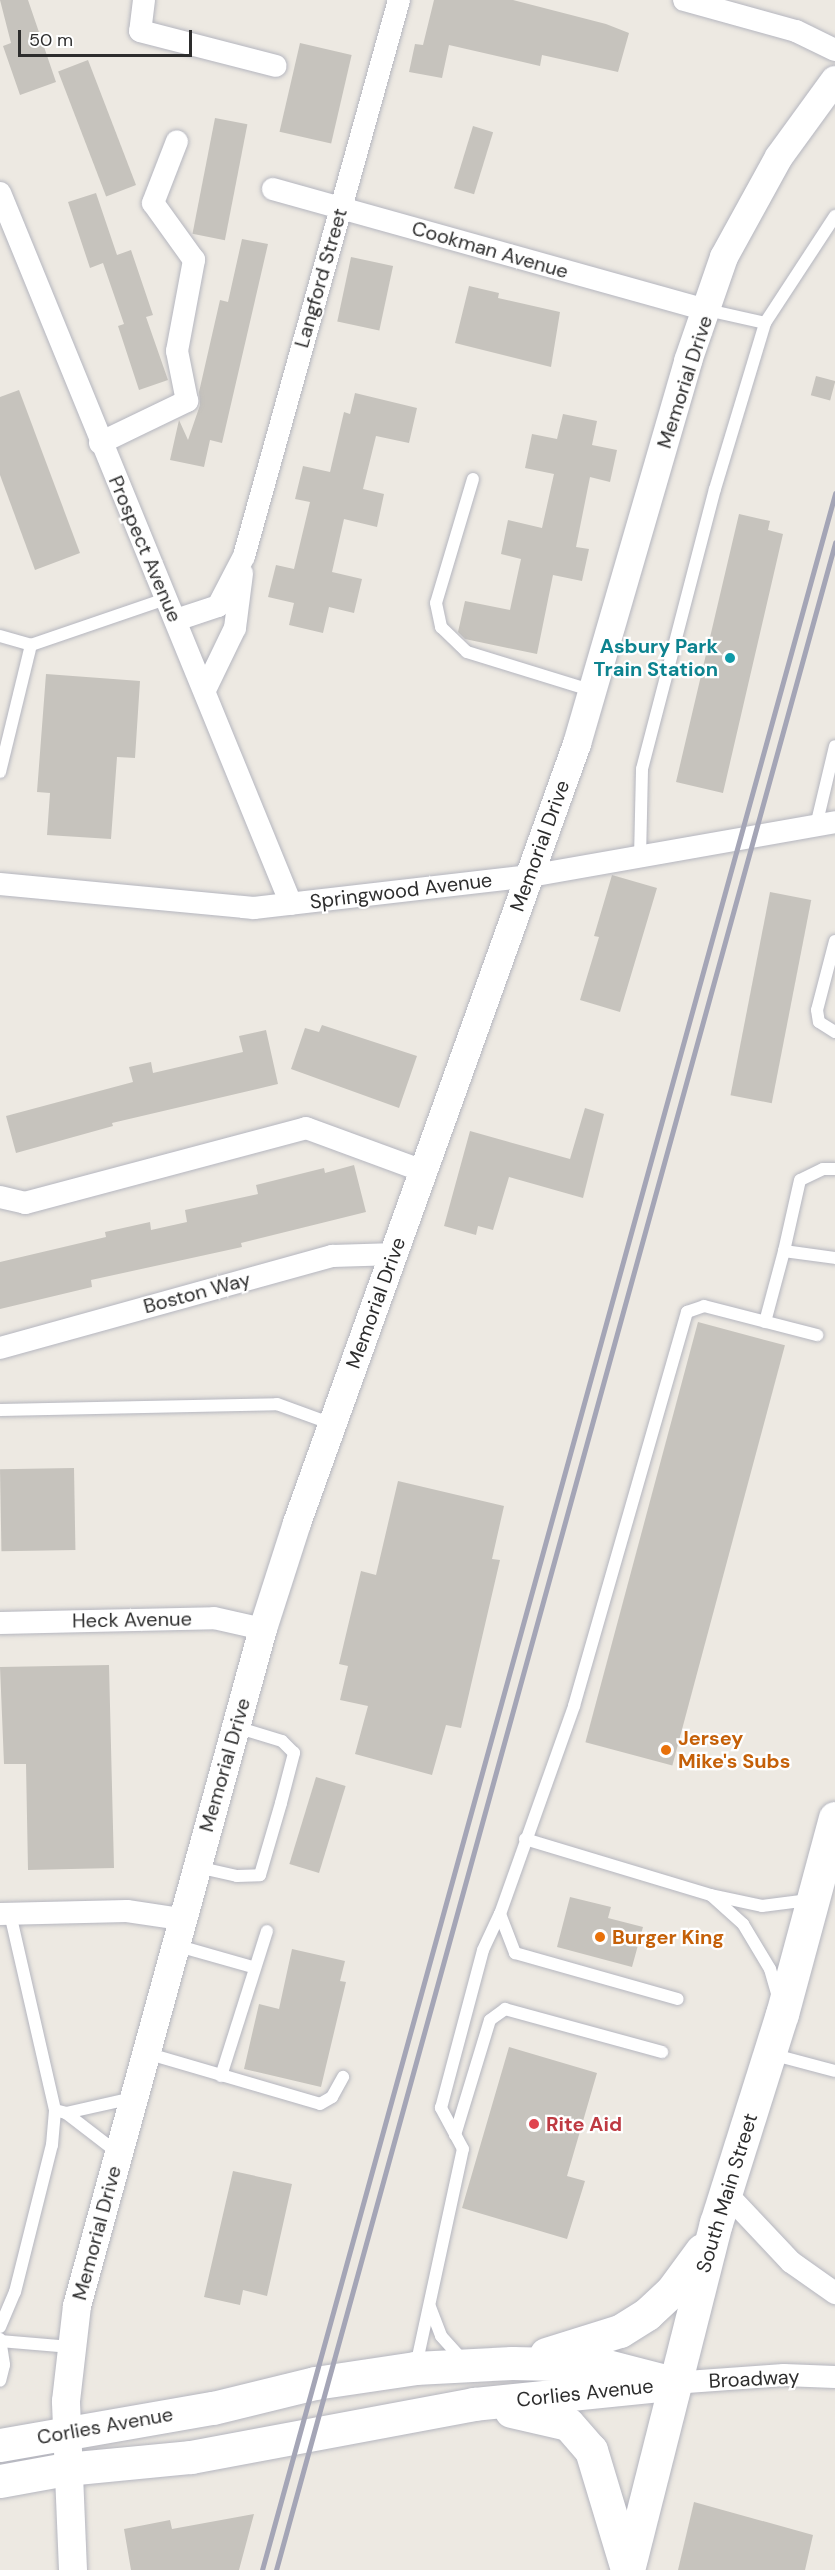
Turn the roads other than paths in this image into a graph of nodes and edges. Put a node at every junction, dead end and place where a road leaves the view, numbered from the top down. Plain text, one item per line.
1 (144, 0) edge
2 (399, 0) edge
3 (684, 0) edge
4 (835, 50) edge
5 (276, 66) dead end
6 (835, 80) edge
7 (177, 141) dead end
8 (273, 189) dead end
9 (0, 193) edge
10 (341, 208) junction
11 (835, 216) edge
12 (708, 310) junction
13 (765, 323) junction
14 (100, 443) junction
15 (473, 479) dead end
16 (244, 556) junction
17 (165, 599) junction
18 (176, 620) junction
19 (0, 636) edge
20 (31, 645) junction
21 (205, 690) junction
22 (594, 692) junction
23 (835, 747) edge
24 (0, 772) edge
25 (825, 824) edge
26 (640, 858) junction
27 (530, 876) junction
28 (0, 884) edge
29 (291, 904) junction
30 (835, 941) edge
31 (835, 1032) edge
32 (835, 1169) edge
33 (423, 1171) junction
34 (0, 1197) edge
35 (25, 1203) junction
36 (0, 1210) edge
37 (784, 1251) junction
38 (396, 1254) junction
39 (835, 1258) edge
40 (765, 1322) junction
41 (817, 1335) dead end
42 (0, 1348) edge
43 (0, 1410) edge
44 (332, 1424) junction
45 (0, 1623) edge
46 (263, 1629) junction
47 (235, 1727) junction
48 (835, 1818) edge
49 (525, 1839) junction
50 (196, 1866) junction
51 (711, 1896) junction
52 (813, 1899) junction
53 (5, 1914) edge
54 (500, 1914) junction
55 (267, 1931) dead end
56 (178, 1932) junction
57 (253, 1967) junction
58 (678, 1999) dead end
59 (782, 2014) junction
60 (662, 2052) dead end
61 (145, 2053) junction
62 (769, 2054) junction
63 (835, 2071) edge
64 (221, 2076) junction
65 (343, 2077) dead end
66 (133, 2098) junction
67 (61, 2112) junction
68 (455, 2135) junction
69 (118, 2153) junction
70 (721, 2208) junction
71 (835, 2292) edge
72 (430, 2307) junction
73 (0, 2327) edge
74 (0, 2340) edge
75 (71, 2347) junction
76 (512, 2363) junction
77 (470, 2367) junction
78 (415, 2368) junction
79 (835, 2377) edge
80 (0, 2381) edge
81 (674, 2383) junction
82 (474, 2404) junction
83 (68, 2433) junction
84 (0, 2445) edge
85 (66, 2469) junction
86 (0, 2481) edge
87 (73, 2570) edge
88 (628, 2570) edge

1 - 5 street
2 - 10 street, Langford Street
3 - 4 street
6 - 12 street, Memorial Drive
7 - 14 street
8 - 10 street, Cookman Avenue
9 - 14 street, Prospect Avenue
10 - 12 street, Cookman Avenue
10 - 16 street, Langford Street
11 - 13 lane
12 - 13 lane
12 - 22 street, Memorial Drive
13 - 26 lane
14 - 17 street, Prospect Avenue
15 - 22 lane
16 - 18 street, Langford Street
16 - 21 street, Langford Street
17 - 18 street, Prospect Avenue
17 - 20 lane
18 - 21 street, Prospect Avenue
19 - 20 lane
20 - 24 lane
21 - 29 street, Prospect Avenue
22 - 27 street, Memorial Drive
23 - 25 lane
25 - 26 street, Springwood Avenue
26 - 27 street, Springwood Avenue
27 - 29 street, Springwood Avenue
27 - 33 street, Memorial Drive
28 - 29 street, Springwood Avenue
30 - 31 lane
32 - 37 lane
33 - 35 street
33 - 38 street, Memorial Drive
34 - 35 street
35 - 36 street
37 - 39 lane
37 - 40 lane
38 - 42 street, Boston Way
38 - 44 street, Memorial Drive
40 - 41 lane
40 - 49 lane
43 - 44 lane
44 - 46 street, Memorial Drive
45 - 46 street, Heck Avenue
46 - 47 street, Memorial Drive
47 - 50 street, Memorial Drive
47 - 50 lane
48 - 52 main road, South Main Street
49 - 51 lane
49 - 54 lane
50 - 56 street, Memorial Drive
51 - 52 lane
51 - 59 lane
52 - 59 main road, South Main Street
53 - 56 street
53 - 67 lane
54 - 58 lane
54 - 68 lane
55 - 57 lane
56 - 57 lane
56 - 61 street, Memorial Drive
57 - 64 lane
59 - 62 main road, South Main Street
60 - 68 lane
61 - 64 lane
61 - 66 street, Memorial Drive
62 - 63 lane
62 - 70 main road, South Main Street
64 - 65 lane
66 - 67 lane
66 - 69 street, Memorial Drive
67 - 69 lane
67 - 73 lane
68 - 72 lane
69 - 75 street, Memorial Drive
70 - 71 street
70 - 76 main road
70 - 81 main road, South Main Street
72 - 77 lane
72 - 78 lane
74 - 75 lane
74 - 80 lane
75 - 83 street, Memorial Drive
76 - 77 main road, Corlies Avenue
76 - 81 main road, Corlies Avenue
77 - 78 main road, Corlies Avenue
78 - 83 main road, Corlies Avenue
79 - 81 street, Broadway
81 - 82 main road, Corlies Avenue
81 - 88 main road, South Main Street
82 - 85 main road, Corlies Avenue
82 - 88 main road
83 - 84 main road, Corlies Avenue
83 - 85 street, Memorial Drive
85 - 86 main road, Corlies Avenue
85 - 87 street, Memorial Drive

